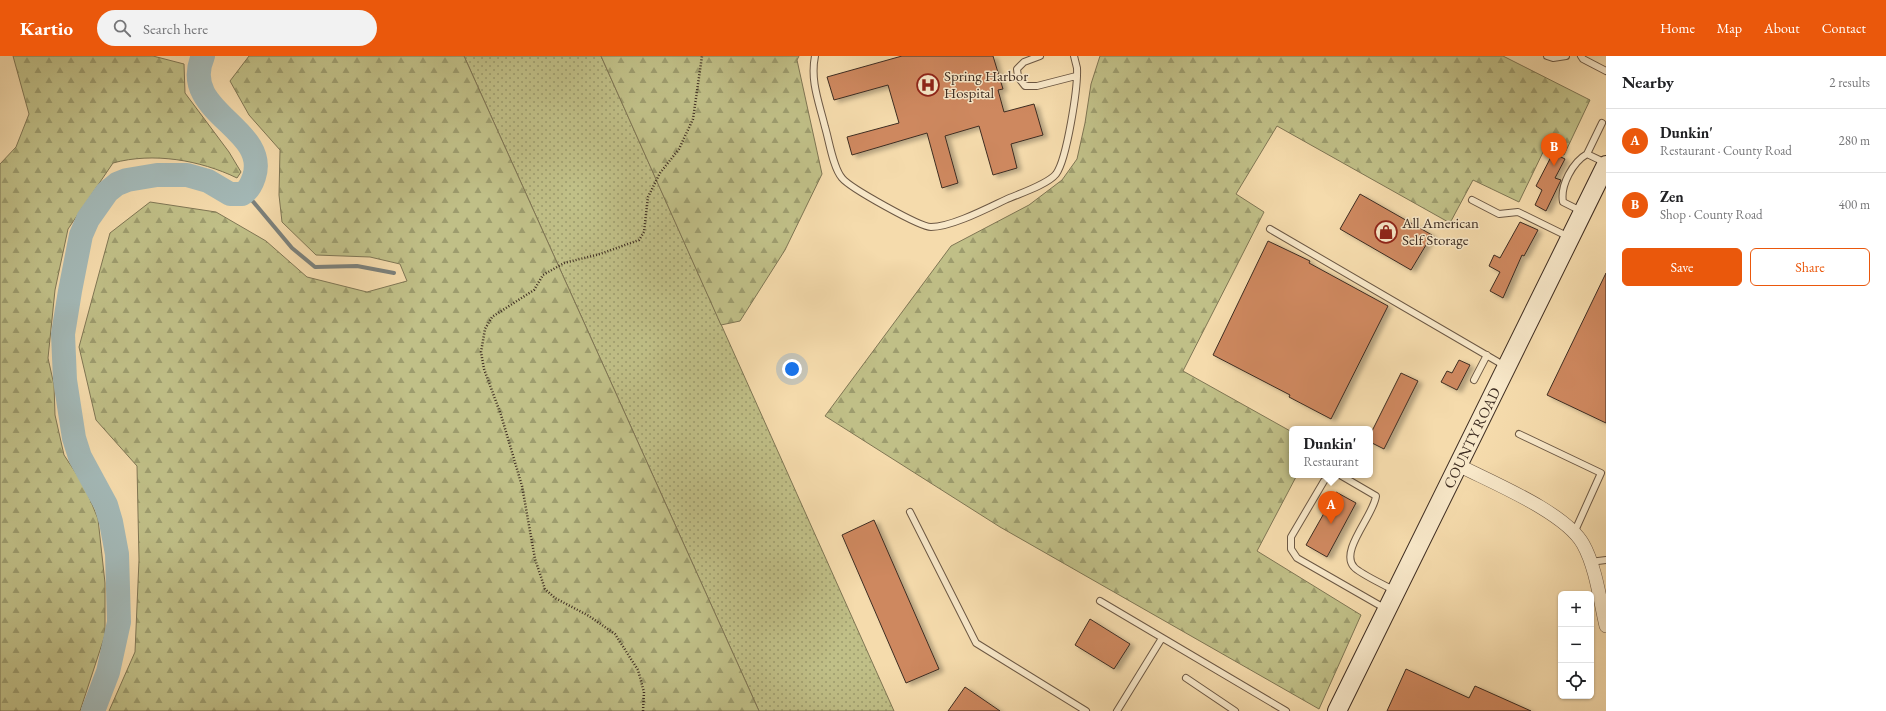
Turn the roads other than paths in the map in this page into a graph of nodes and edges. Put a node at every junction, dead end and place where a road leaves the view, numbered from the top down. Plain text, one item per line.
1 (815, 56) edge
2 (1040, 56) edge
3 (1074, 56) edge
4 (1547, 56) edge
5 (1566, 56) edge
6 (1581, 56) edge
7 (1606, 71) edge
8 (1076, 76) junction
9 (1602, 123) dead end
10 (1587, 154) junction
11 (1606, 164) edge
12 (1472, 200) dead end
13 (1583, 212) junction
14 (1270, 229) dead end
15 (1570, 238) junction
16 (1487, 355) junction
17 (1507, 366) junction
18 (1474, 380) dead end
19 (1519, 434) dead end
20 (1458, 465) junction
21 (1327, 478) edge
22 (1345, 478) edge
23 (910, 512) dead end
24 (1574, 533) junction
25 (1606, 560) edge
26 (1590, 562) junction
27 (1396, 592) junction
28 (1100, 602) dead end
29 (1387, 610) junction
30 (1606, 626) edge
31 (1162, 638) junction
32 (1186, 678) dead end
33 (1086, 711) edge
34 (1117, 711) edge
35 (1235, 711) edge
36 (1286, 711) edge
37 (1337, 711) edge

1 - 8 lane
2 - 8 lane
3 - 8 lane
4 - 5 lane
6 - 7 lane
9 - 10 lane
10 - 11 lane
10 - 13 lane
11 - 13 main road, COUNTY ROAD
12 - 15 lane
13 - 15 main road, COUNTY ROAD
14 - 16 lane
15 - 17 main road, COUNTY ROAD
16 - 17 lane
16 - 18 lane
17 - 20 main road, COUNTY ROAD
19 - 24 lane
20 - 24 street
20 - 27 main road, COUNTY ROAD
21 - 29 lane
22 - 27 lane
23 - 33 lane
24 - 26 street
25 - 26 lane
26 - 30 street
27 - 29 main road, COUNTY ROAD
28 - 31 lane
29 - 37 main road, COUNTY ROAD
31 - 34 lane
31 - 36 lane
32 - 35 lane

